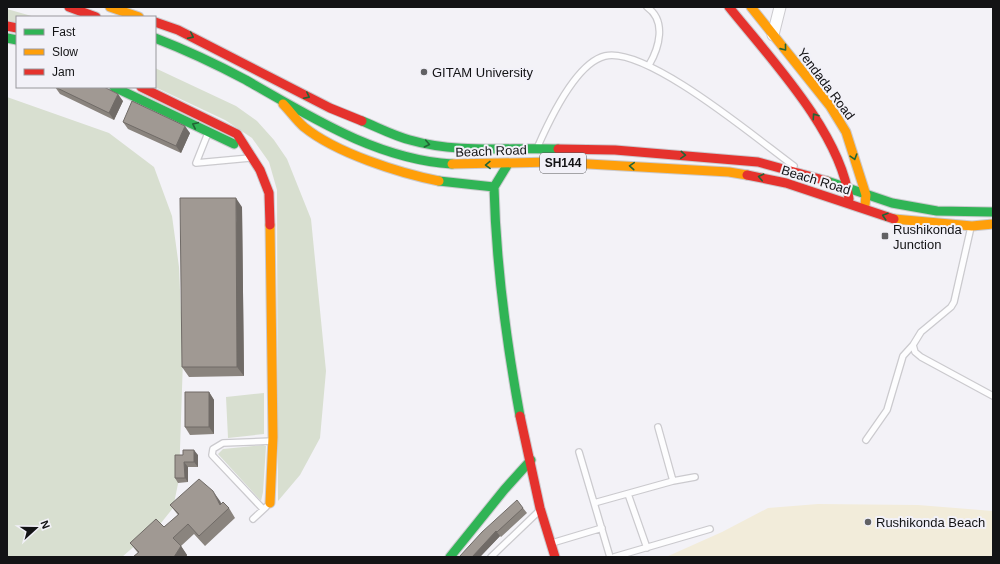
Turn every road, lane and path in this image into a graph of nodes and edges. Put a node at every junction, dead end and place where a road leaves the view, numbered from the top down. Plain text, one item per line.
1 (69, 7) edge
2 (110, 7) edge
3 (648, 7) edge
4 (729, 7) edge
5 (751, 7) edge
6 (780, 7) edge
7 (124, 9) edge
8 (139, 15) edge
9 (93, 16) edge
10 (156, 22) edge
11 (773, 35) junction
12 (156, 38) edge
13 (649, 66) junction
14 (116, 88) edge
15 (143, 88) edge
16 (281, 102) junction
17 (208, 132) junction
18 (537, 148) junction
19 (252, 158) junction
20 (536, 162) junction
21 (508, 164) junction
22 (807, 175) junction
23 (494, 187) junction
24 (849, 189) junction
25 (866, 195) junction
26 (849, 204) junction
27 (865, 209) junction
28 (993, 212) edge
29 (993, 224) edge
30 (972, 226) junction
31 (913, 345) junction
32 (993, 396) edge
33 (658, 427) dead end
34 (273, 440) junction
35 (866, 440) dead end
36 (579, 452) dead end
37 (531, 460) junction
38 (695, 477) dead end
39 (673, 481) junction
40 (628, 494) junction
41 (270, 503) joint
42 (594, 503) junction
43 (541, 509) junction
44 (263, 510) junction
45 (253, 519) dead end
46 (602, 528) junction
47 (710, 529) dead end
48 (552, 543) junction
49 (647, 548) junction
50 (450, 557) edge
51 (491, 557) edge
52 (555, 557) edge
53 (610, 557) edge
54 (614, 557) edge

1 - 9 main road
2 - 7 main road
3 - 13 lane
24 -> 4 main road
5 - 11 main road, Yendada Road
6 - 11 street
7 - 8 main road
10 -> 18 main road, SH144
11 -> 25 main road, Yendada Road
12 - 16 main road, Beach Road / SH144
13 - 18 lane
13 - 22 lane
17 -> 14 main road
15 - 19 main road
21 -> 16 main road, Beach Road / SH144
16 - 23 main road
17 - 19 main road
17 - 19 lane
18 - 20 lane
18 -> 22 main road, SH144
19 - 34 main road
20 - 21 main road, Beach Road / SH144
26 -> 20 main road, Beach Road / SH144
21 - 23 main road
22 - 24 main road, SH144
23 - 37 main road
24 - 25 main road, SH144
24 - 26 main road
25 - 27 main road, Yendada Road
25 - 28 main road, SH144
26 - 27 main road, Beach Road / SH144
30 -> 27 main road, Beach Road / SH144
29 - 30 main road, Beach Road / SH144
30 - 31 lane
31 - 32 lane
31 - 35 lane
33 - 39 lane
34 - 41 main road
34 - 44 lane
36 - 42 lane
37 - 43 main road
37 - 50 main road
38 - 39 lane
39 - 40 lane
40 - 42 lane
40 - 49 lane
41 - 44 lane
42 - 46 lane
43 - 48 main road
43 - 51 lane
44 - 45 lane
46 - 48 lane
46 - 53 lane
47 - 49 lane
48 - 52 main road
49 - 54 lane

